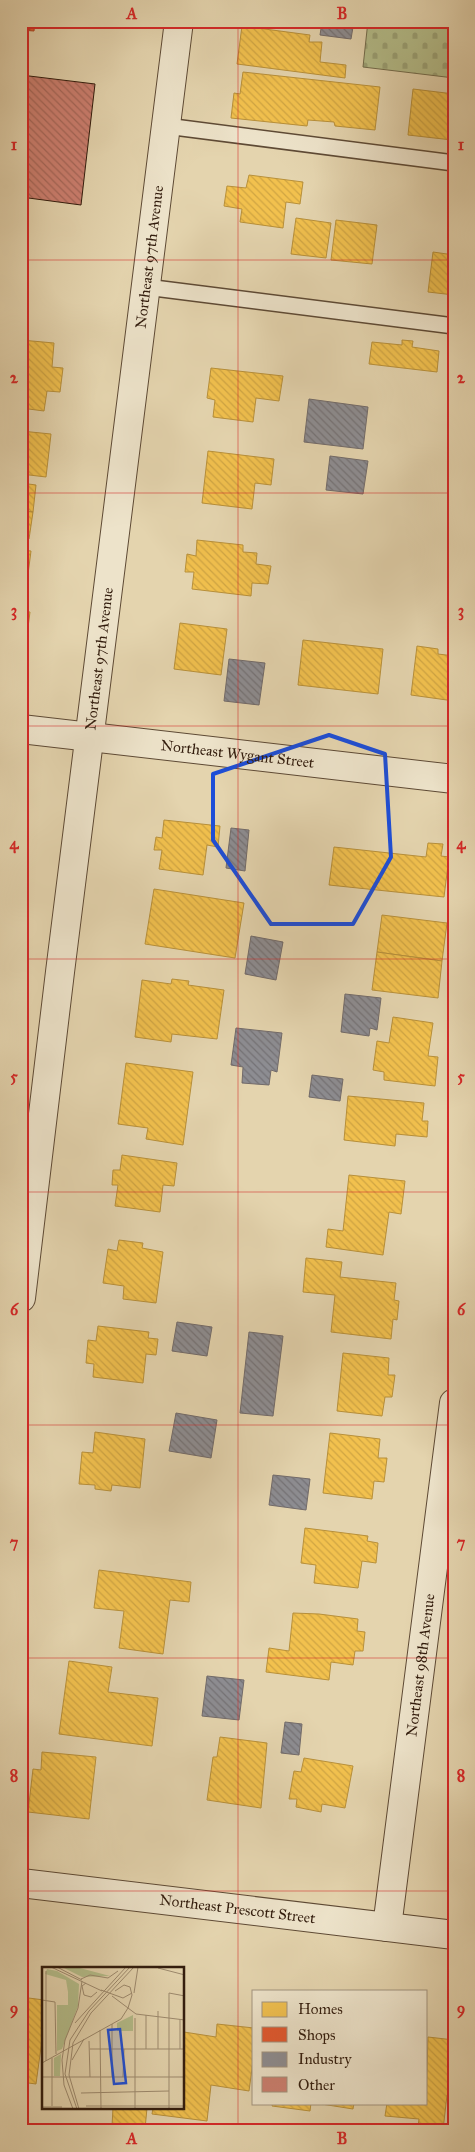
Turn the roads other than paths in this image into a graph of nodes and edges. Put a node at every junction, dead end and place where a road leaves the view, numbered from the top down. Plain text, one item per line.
1 (179, 21) edge
2 (166, 126) junction
3 (454, 163) edge
4 (146, 287) junction
5 (454, 326) edge
6 (21, 729) edge
7 (89, 737) junction
8 (454, 778) edge
9 (21, 1298) edge
10 (454, 1403) edge
11 (21, 1883) edge
12 (387, 1927) junction
13 (454, 1935) edge

1 - 2 street, Northeast 97th Avenue
2 - 3 lane
2 - 4 street, Northeast 97th Avenue
4 - 5 lane
4 - 7 street, Northeast 97th Avenue
6 - 7 street, Northeast Wygant Street
7 - 8 street, Northeast Wygant Street
7 - 9 street, Northeast 97th Avenue
10 - 12 street, Northeast 98th Avenue
11 - 12 street, Northeast Prescott Street
12 - 13 street, Northeast Prescott Street

